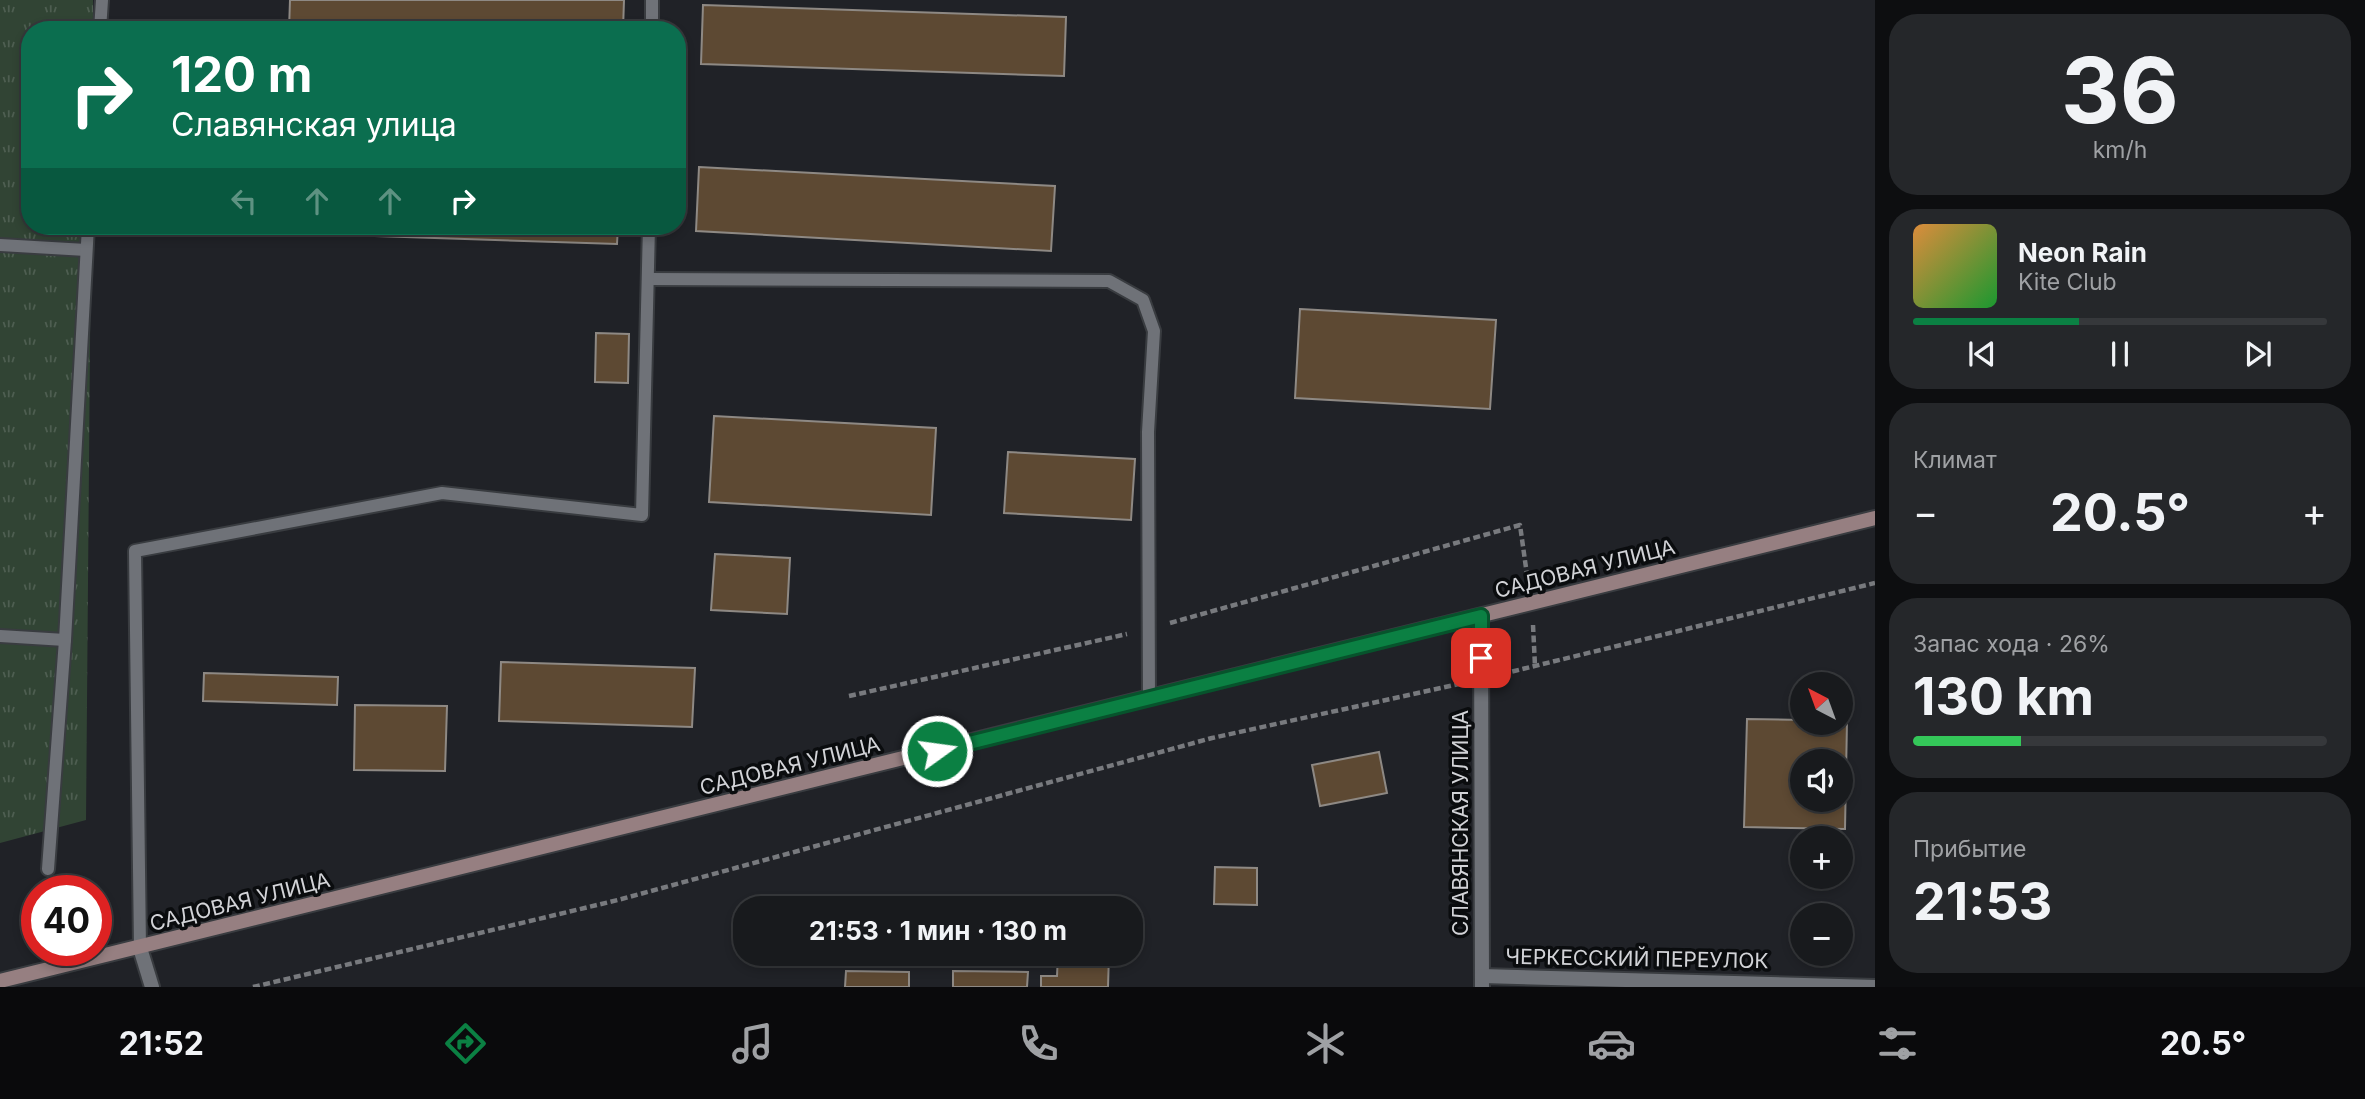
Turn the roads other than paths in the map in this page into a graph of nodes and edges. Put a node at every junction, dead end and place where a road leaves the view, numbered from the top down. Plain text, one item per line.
1 (102, 0) edge
2 (652, 0) edge
3 (101, 21) edge
4 (652, 21) edge
5 (87, 235) edge
6 (649, 235) edge
7 (0, 245) edge
8 (86, 250) junction
9 (648, 279) junction
10 (1875, 518) edge
11 (1481, 616) junction
12 (0, 636) edge
13 (65, 640) junction
14 (1149, 698) junction
15 (48, 869) dead end
16 (140, 948) junction
17 (0, 981) edge
18 (1482, 982) edge
19 (152, 987) edge
20 (1875, 987) edge

1 - 3 lane
2 - 4 lane
5 - 8 lane
6 - 9 lane
7 - 8 lane
8 - 13 lane
9 - 14 lane
9 - 16 lane
10 - 11 street, САДОВАЯ УЛИЦА
11 - 14 street, САДОВАЯ УЛИЦА
11 - 18 street, СЛАВЯНСКАЯ УЛИЦА
12 - 13 lane
13 - 15 lane
14 - 16 street, САДОВАЯ УЛИЦА
16 - 17 street, САДОВАЯ УЛИЦА
16 - 19 street
18 - 20 street, ЧЕРКЕССКИЙ ПЕРЕУЛОК

